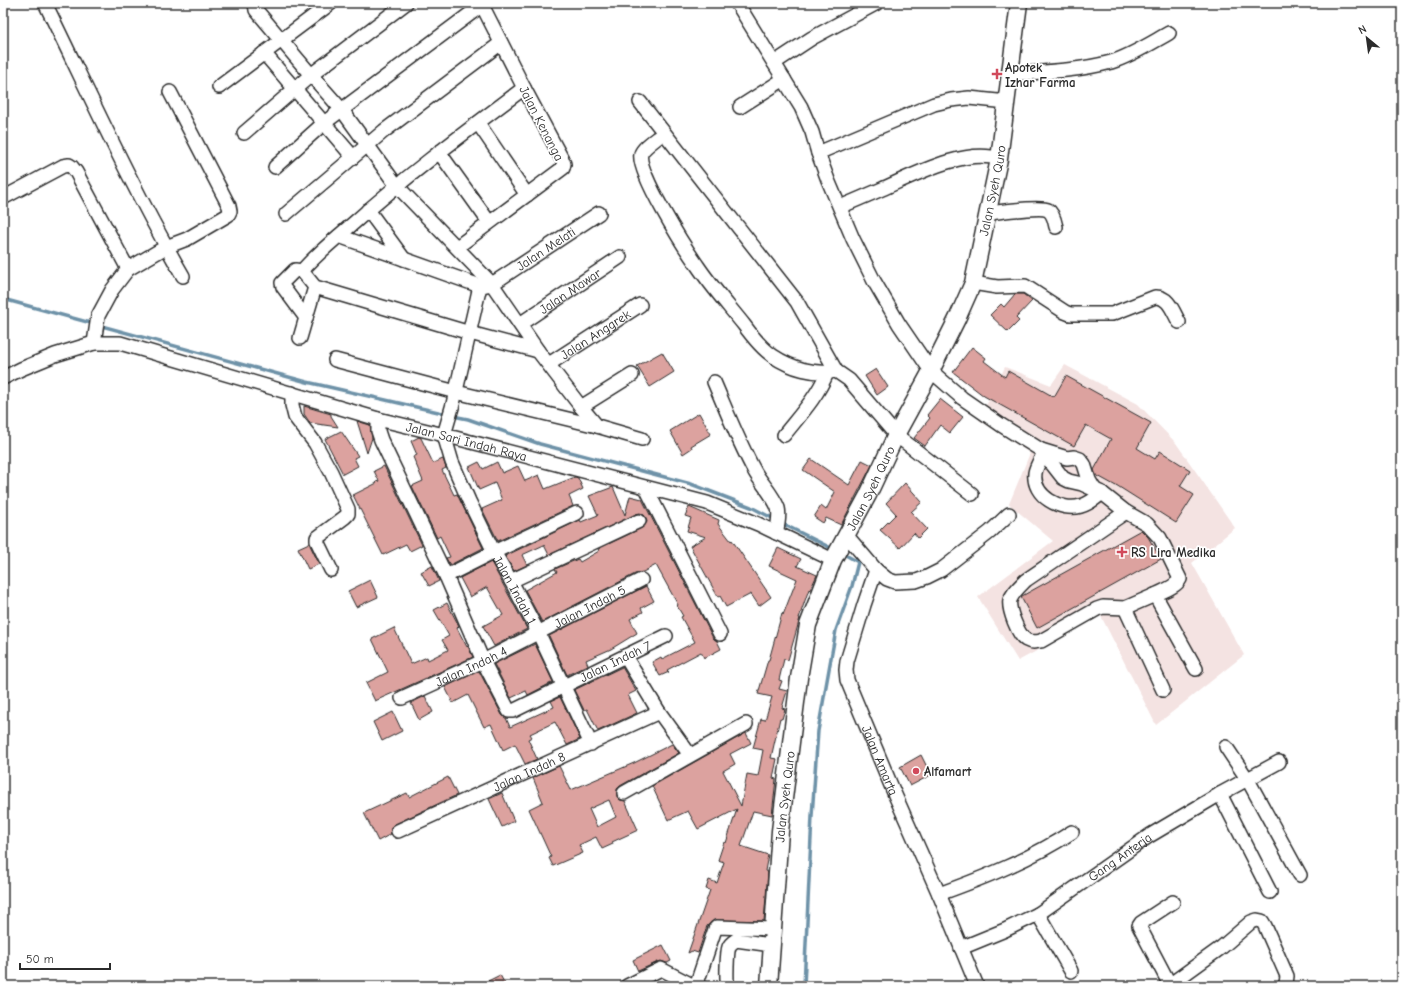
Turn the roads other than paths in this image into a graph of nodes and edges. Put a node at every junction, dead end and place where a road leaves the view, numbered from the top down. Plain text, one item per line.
1 (46, 3) edge
2 (255, 3) edge
3 (406, 3) edge
4 (737, 3) edge
5 (877, 3) edge
6 (1019, 3) edge
7 (482, 4) edge
8 (324, 5) edge
9 (1169, 33) dead end
10 (281, 40) junction
11 (501, 43) junction
12 (264, 53) junction
13 (774, 62) junction
14 (1010, 74) junction
15 (311, 75) junction
16 (784, 78) junction
17 (219, 87) dead end
18 (524, 88) junction
19 (295, 90) junction
20 (170, 92) dead end
21 (640, 102) dead end
22 (1007, 102) junction
23 (740, 107) dead end
24 (342, 110) junction
25 (324, 123) junction
26 (478, 123) junction
27 (663, 133) junction
28 (244, 134) dead end
29 (367, 145) junction
30 (439, 152) junction
31 (818, 153) junction
32 (353, 157) junction
33 (999, 159) junction
34 (275, 167) dead end
35 (396, 186) junction
36 (527, 195) junction
37 (3, 198) edge
38 (840, 207) junction
39 (368, 210) junction
40 (599, 213) dead end
41 (988, 213) junction
42 (286, 214) dead end
43 (489, 222) junction
44 (1056, 227) dead end
45 (339, 236) junction
46 (166, 247) junction
47 (456, 247) junction
48 (620, 257) dead end
49 (404, 259) junction
50 (128, 269) junction
51 (302, 271) junction
52 (183, 276) dead end
53 (973, 283) junction
54 (486, 285) junction
55 (315, 287) junction
56 (640, 305) dead end
57 (306, 318) junction
58 (1179, 322) dead end
59 (520, 324) junction
60 (470, 333) junction
61 (95, 337) junction
62 (300, 338) dead end
63 (538, 350) junction
64 (335, 360) dead end
65 (549, 364) junction
66 (931, 371) junction
67 (832, 372) junction
68 (632, 375) dead end
69 (3, 378) edge
70 (714, 382) dead end
71 (292, 393) junction
72 (454, 398) junction
73 (581, 407) junction
74 (378, 419) junction
75 (597, 426) junction
76 (445, 431) junction
77 (784, 435) dead end
78 (896, 435) junction
79 (642, 439) dead end
80 (1043, 451) junction
81 (646, 488) junction
82 (1099, 491) junction
83 (972, 494) dead end
84 (1126, 512) junction
85 (577, 513) dead end
86 (1008, 514) dead end
87 (639, 521) dead end
88 (777, 525) junction
89 (845, 539) junction
90 (494, 552) junction
91 (834, 559) junction
92 (331, 570) dead end
93 (876, 570) junction
94 (446, 576) junction
95 (641, 580) dead end
96 (511, 581) junction
97 (1155, 595) junction
98 (1125, 608) junction
99 (538, 632) junction
100 (720, 634) dead end
101 (666, 636) dead end
102 (625, 656) junction
103 (483, 661) junction
104 (1196, 669) dead end
105 (564, 686) junction
106 (1163, 690) dead end
107 (402, 698) dead end
108 (660, 712) junction
109 (746, 724) dead end
110 (591, 744) junction
111 (1226, 747) dead end
112 (690, 755) junction
113 (1279, 762) dead end
114 (1248, 780) junction
115 (624, 793) dead end
116 (1220, 794) junction
117 (398, 831) dead end
118 (1072, 832) dead end
119 (1300, 875) dead end
120 (1270, 892) dead end
121 (939, 894) junction
122 (1173, 902) dead end
123 (1038, 914) junction
124 (773, 929) junction
125 (771, 945) junction
126 (961, 948) junction
127 (1071, 971) dead end
128 (627, 986) edge
129 (695, 986) edge
130 (728, 986) edge
131 (769, 986) edge
132 (977, 986) edge
133 (1169, 986) edge
134 (1284, 986) edge

1 - 46 street
2 - 10 street
3 - 15 street
4 - 13 street
5 - 13 street
6 - 14 main road, Jalan Syeh Quro
7 - 11 street, Jalan Kenanga
7 - 24 street
8 - 10 street
9 - 14 street
10 - 12 street
10 - 15 street
11 - 18 street, Jalan Kenanga
11 - 29 street
12 - 17 street
12 - 19 street
13 - 16 street
14 - 22 main road, Jalan Syeh Quro
15 - 19 street
15 - 24 street
16 - 23 street
16 - 31 street
18 - 26 street
18 - 36 street, Jalan Kenanga
19 - 25 street
19 - 28 street
20 - 46 street
21 - 27 street
22 - 31 street
22 - 33 main road, Jalan Syeh Quro
24 - 25 street
24 - 29 street
25 - 32 street
25 - 34 street
26 - 30 street
26 - 36 street
27 - 67 street
27 - 67 street
29 - 32 street
29 - 35 street
30 - 35 street
30 - 43 street
31 - 38 street
32 - 42 street
33 - 38 street
33 - 41 main road, Jalan Syeh Quro
35 - 39 street
35 - 47 street
36 - 43 street, Jalan Kenanga
37 - 50 street
38 - 66 street
39 - 45 street
39 - 49 street
40 - 54 street, Jalan Melati
41 - 44 street
41 - 53 main road, Jalan Syeh Quro
43 - 47 street, Jalan Kenanga
45 - 49 street
45 - 51 street
46 - 50 street
46 - 52 street
47 - 54 street
48 - 59 street, Jalan Mawar
49 - 54 street
50 - 61 street
51 - 55 street
51 - 57 street
53 - 58 street
53 - 66 main road, Jalan Syeh Quro
54 - 59 street
54 - 60 street
55 - 57 street
55 - 60 street
56 - 65 street, Jalan Anggrek
57 - 62 street
59 - 63 street
60 - 63 street
60 - 72 street
61 - 69 street, Jalan Sari Indah Raya
61 - 71 street, Jalan Sari Indah Raya
63 - 65 street
64 - 72 street
65 - 73 street
66 - 78 main road, Jalan Syeh Quro
66 - 80 street
67 - 77 street
67 - 78 street
68 - 73 street
70 - 88 street
71 - 74 street, Jalan Sari Indah Raya
71 - 92 street
72 - 75 street
72 - 76 street
73 - 75 street
74 - 76 street, Jalan Sari Indah Raya
74 - 94 street
75 - 79 street
76 - 81 street, Jalan Sari Indah Raya
76 - 90 street, Jalan Indah 1
78 - 83 street
78 - 89 main road, Jalan Syeh Quro
80 - 82 street
80 - 82 street
80 - 82 street
81 - 88 street, Jalan Sari Indah Raya
81 - 100 street
82 - 84 street
84 - 97 street
84 - 98 street
85 - 90 street
86 - 93 street
87 - 96 street
88 - 91 street, Jalan Sari Indah Raya
89 - 91 main road, Jalan Syeh Quro
89 - 93 street
90 - 94 street
90 - 96 street, Jalan Indah 1
91 - 124 main road, Jalan Syeh Quro
93 - 121 street, Jalan Amarta
94 - 103 street
95 - 99 street, Jalan Indah 5
96 - 99 street, Jalan Indah 1
97 - 98 street
97 - 104 street
98 - 106 street
99 - 103 street, Jalan Indah 4
99 - 105 street, Jalan Indah 1
101 - 102 street, Jalan Indah 7
102 - 105 street, Jalan Indah 7
102 - 108 street
103 - 105 street, Jalan Indah 7
103 - 107 street, Jalan Indah 4
105 - 110 street, Jalan Indah 1
108 - 110 street, Jalan Indah 8
108 - 112 street
109 - 112 street
110 - 117 street, Jalan Indah 8
111 - 114 street
112 - 115 street
113 - 114 street, Gang Anterja
114 - 116 street, Gang Anterja
114 - 119 street
116 - 120 street
116 - 123 street, Gang Anterja
118 - 121 street
121 - 126 street, Jalan Amarta
122 - 133 street
123 - 126 street, Gang Anterja
123 - 127 street
124 - 125 main road, Jalan Syeh Quro
124 - 129 street
125 - 130 street
125 - 131 main road, Jalan Syeh Quro
126 - 132 street, Jalan Amarta
128 - 129 street
133 - 134 street

